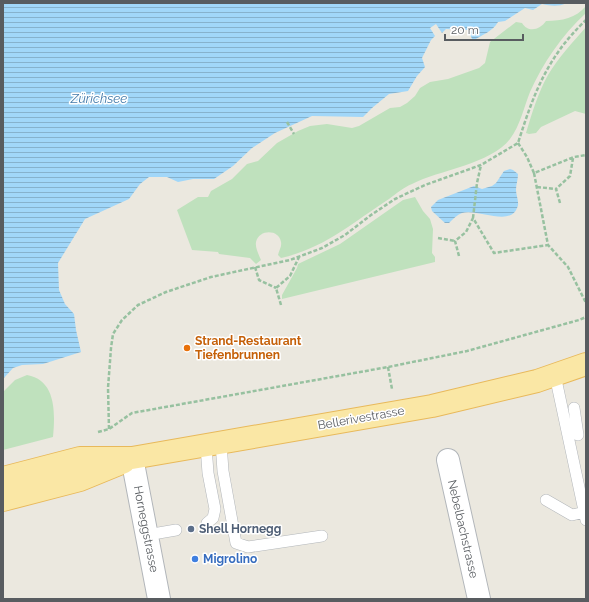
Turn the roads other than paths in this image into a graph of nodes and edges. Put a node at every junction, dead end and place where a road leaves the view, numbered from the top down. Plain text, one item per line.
1 (586, 364) edge
2 (555, 375) junction
3 (574, 408) dead end
4 (578, 435) dead end
5 (214, 444) junction
6 (132, 458) junction
7 (448, 460) dead end
8 (3, 478) edge
9 (3, 500) edge
10 (546, 500) dead end
11 (585, 516) edge
12 (207, 524) dead end
13 (176, 530) dead end
14 (147, 535) junction
15 (322, 536) dead end
16 (159, 599) edge
17 (479, 599) edge

1 - 2 main road, Bellerivestrasse
2 - 5 main road, Bellerivestrasse
2 - 11 lane
3 - 4 lane
5 - 6 main road, Bellerivestrasse
5 - 12 lane
5 - 15 lane
6 - 8 main road, Bellerivestrasse
6 - 9 main road, Bellerivestrasse
6 - 14 street, Horneggstrasse
7 - 17 street, Nebelbachstrasse
10 - 11 lane
13 - 14 lane
14 - 16 street, Horneggstrasse

